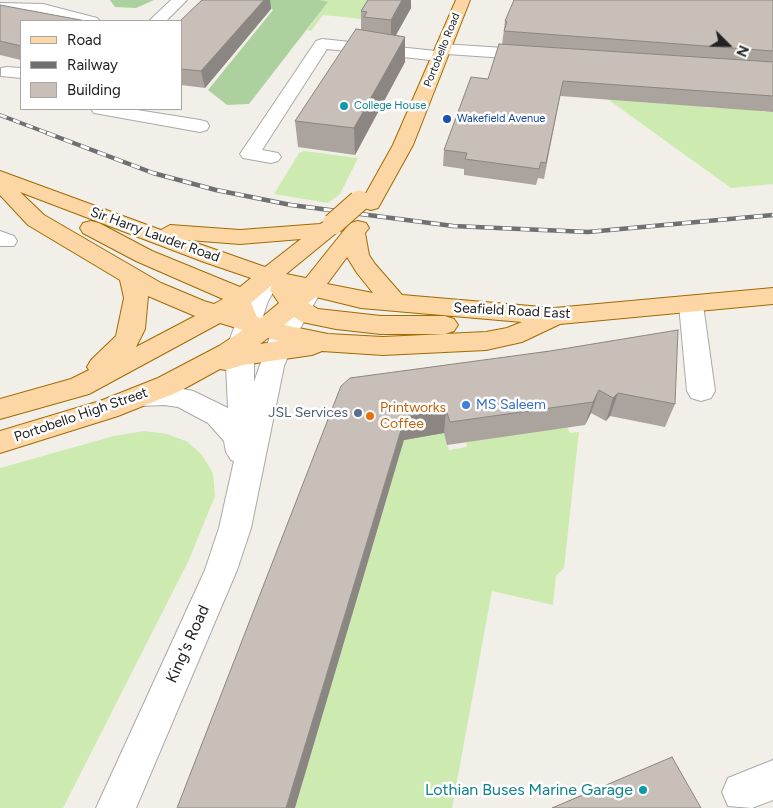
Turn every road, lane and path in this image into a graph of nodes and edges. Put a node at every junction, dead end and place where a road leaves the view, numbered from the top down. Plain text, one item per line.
1 (180, 0) edge
2 (463, 0) edge
3 (0, 8) edge
4 (88, 20) edge
5 (158, 20) edge
6 (441, 52) junction
7 (552, 56) edge
8 (106, 110) edge
9 (200, 126) dead end
10 (271, 157) dead end
11 (0, 178) edge
12 (0, 183) edge
13 (365, 202) junction
14 (329, 227) junction
15 (134, 228) junction
16 (356, 231) junction
17 (280, 272) junction
18 (131, 277) junction
19 (311, 288) junction
20 (773, 296) edge
21 (396, 304) junction
22 (690, 305) junction
23 (295, 307) junction
24 (554, 316) junction
25 (249, 334) junction
26 (79, 387) junction
27 (701, 391) dead end
28 (141, 396) junction
29 (0, 409) edge
30 (0, 442) edge
31 (247, 476) junction
32 (116, 808) edge

1 - 5 street
2 - 6 main road, Portobello Road
3 - 4 street
6 - 7 street
6 - 10 street
6 - 13 main road, Portobello Road
8 - 9 street
11 - 15 main road, Sir Harry Lauder Road
11 - 25 main road
12 - 18 main road
13 - 14 main road, Portobello Road, bridge
13 - 16 main road, Portobello Road
14 - 15 main road
14 - 17 main road, Portobello Road
15 - 17 main road, Sir Harry Lauder Road
16 - 19 main road, Portobello Road
16 - 21 main road
17 - 19 main road, Sir Harry Lauder Road
17 - 23 main road
17 - 25 street, King's Road
18 - 25 main road
18 - 26 main road
19 - 21 main road, Seafield Road East
19 - 23 street, King's Road
20 - 22 main road, Seafield Road East
21 - 24 main road, Seafield Road East
22 - 24 main road, Seafield Road East
22 - 27 street
23 - 24 main road
23 - 25 street, King's Road
24 - 25 main road
25 - 26 main road
25 - 28 main road, Portobello High Street
25 - 31 street, King's Road
25 - 31 street, King's Road
26 - 29 main road
28 - 30 main road, Portobello High Street
28 - 31 street
31 - 32 street, King's Road

